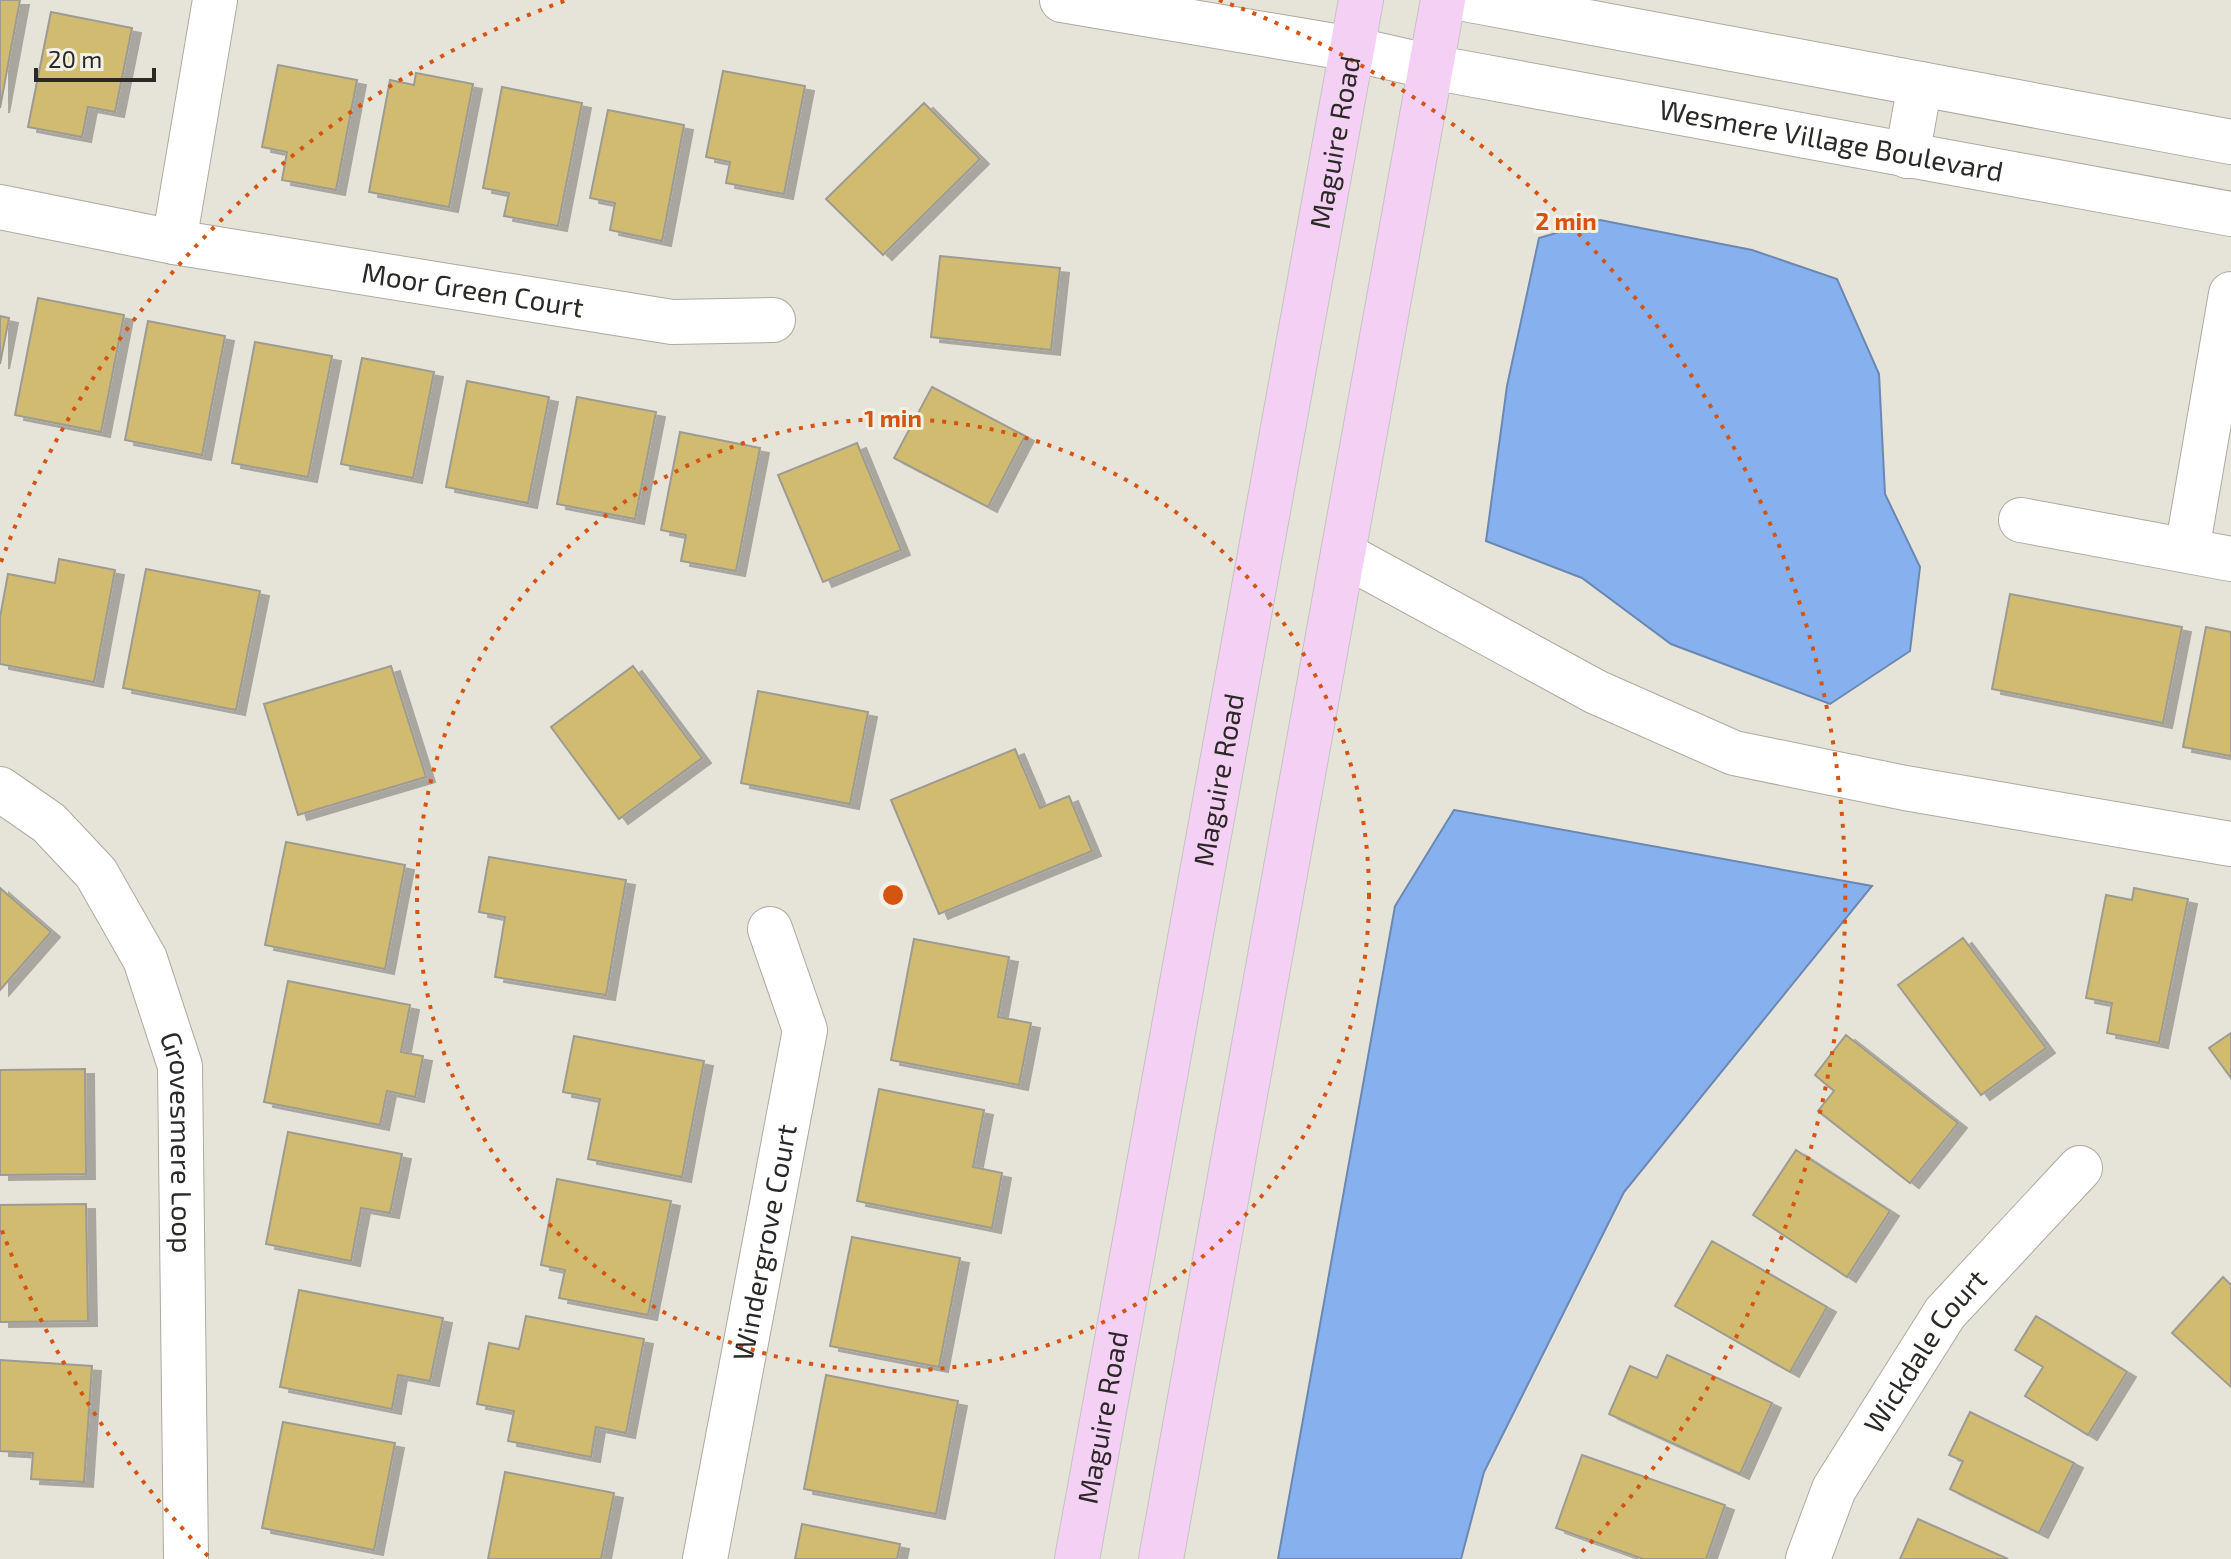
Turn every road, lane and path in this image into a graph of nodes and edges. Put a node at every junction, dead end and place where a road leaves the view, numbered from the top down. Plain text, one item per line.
1 (215, 0) edge
2 (1062, 0) edge
3 (1361, 0) edge
4 (1443, 0) edge
5 (1470, 0) edge
6 (1352, 49) junction
7 (1431, 67) junction
8 (1920, 84) junction
9 (2231, 142) edge
10 (1907, 156) junction
11 (0, 207) edge
12 (2231, 214) edge
13 (174, 242) junction
14 (2231, 294) edge
15 (773, 320) dead end
16 (2021, 520) dead end
17 (2187, 550) junction
18 (1343, 554) junction
19 (2231, 559) edge
20 (0, 789) edge
21 (2231, 844) edge
22 (770, 929) dead end
23 (2080, 1168) dead end
24 (186, 1559) edge
25 (705, 1559) edge
26 (1077, 1559) edge
27 (1161, 1559) edge
28 (1808, 1559) edge

1 - 13 street
2 - 6 street, Wesmere Village Boulevard
3 - 6 main road, Maguire Road
4 - 7 main road
5 - 8 street
6 - 7 street, Wesmere Village Boulevard
6 - 26 main road, Maguire Road
7 - 10 street, Wesmere Village Boulevard
7 - 18 main road
8 - 9 street
8 - 10 street
10 - 12 street, Wesmere Village Boulevard
11 - 13 street, Moor Green Court
13 - 15 street, Moor Green Court
14 - 17 street
16 - 17 street
17 - 19 street
18 - 21 street
18 - 27 main road
20 - 24 street, Grovesmere Loop
22 - 25 street, Windergrove Court
23 - 28 street, Wickdale Court

